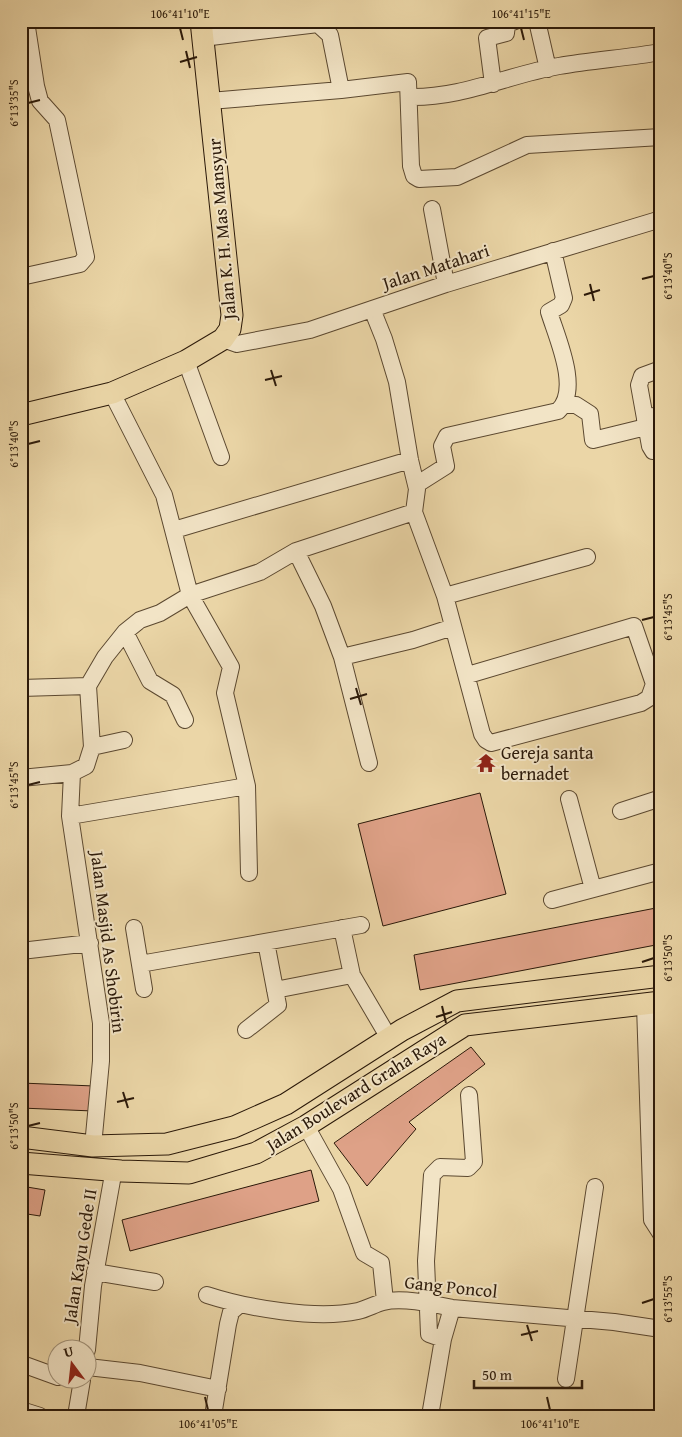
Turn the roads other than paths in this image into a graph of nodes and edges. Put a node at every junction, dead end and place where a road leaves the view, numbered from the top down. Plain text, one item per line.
1 (26, 21) edge
2 (515, 21) edge
3 (537, 21) edge
4 (202, 30) edge
5 (661, 52) edge
6 (548, 69) junction
7 (493, 84) junction
8 (341, 90) junction
9 (410, 97) junction
10 (210, 101) junction
11 (661, 137) edge
12 (432, 209) dead end
13 (661, 219) edge
14 (553, 252) junction
15 (21, 278) edge
16 (446, 284) junction
17 (372, 309) junction
18 (223, 339) junction
19 (186, 361) junction
20 (661, 370) edge
21 (112, 393) junction
22 (564, 405) junction
23 (661, 414) edge
24 (21, 415) edge
25 (645, 423) junction
26 (661, 450) edge
27 (221, 457) dead end
28 (410, 460) junction
29 (416, 485) junction
30 (414, 512) junction
31 (174, 530) junction
32 (296, 551) junction
33 (587, 557) dead end
34 (190, 595) junction
35 (445, 596) junction
36 (453, 627) junction
37 (125, 632) junction
38 (342, 657) junction
39 (468, 675) junction
40 (88, 686) junction
41 (21, 688) edge
42 (185, 720) dead end
43 (124, 740) dead end
44 (92, 747) junction
45 (369, 763) dead end
46 (72, 773) junction
47 (21, 778) edge
48 (247, 786) junction
49 (661, 798) edge
50 (570, 799) dead end
51 (621, 810) dead end
52 (70, 816) junction
53 (661, 871) edge
54 (249, 873) dead end
55 (592, 889) junction
56 (552, 900) dead end
57 (361, 925) dead end
58 (134, 928) dead end
59 (342, 928) junction
60 (266, 942) junction
61 (90, 943) junction
62 (21, 951) edge
63 (140, 964) junction
64 (352, 974) junction
65 (661, 976) edge
66 (144, 989) dead end
67 (275, 990) junction
68 (457, 1001) junction
69 (653, 1003) edge
70 (465, 1025) junction
71 (246, 1030) dead end
72 (389, 1038) junction
73 (469, 1096) dead end
74 (306, 1126) junction
75 (655, 1126) edge
76 (21, 1137) edge
77 (93, 1146) junction
78 (21, 1163) edge
79 (114, 1169) junction
80 (594, 1188) dead end
81 (655, 1189) edge
82 (661, 1234) edge
83 (97, 1265) junction
84 (155, 1282) dead end
85 (206, 1295) dead end
86 (385, 1301) junction
87 (427, 1302) junction
88 (238, 1305) junction
89 (452, 1308) junction
90 (573, 1320) junction
91 (661, 1329) edge
92 (443, 1339) junction
93 (87, 1340) edge
94 (25, 1365) dead end
95 (98, 1368) edge
96 (48, 1373) edge
97 (566, 1379) dead end
98 (218, 1389) junction
99 (80, 1390) edge
100 (21, 1410) edge
101 (40, 1416) edge
102 (76, 1416) edge
103 (213, 1416) edge
104 (430, 1416) edge

1 - 15 street
2 - 7 street
3 - 6 street
4 - 8 street
4 - 10 main road, Jalan K. H. Mas Mansyur
5 - 6 street
6 - 7 street
7 - 9 street
8 - 9 street
8 - 10 street
9 - 11 street
10 - 18 main road, Jalan K. H. Mas Mansyur
12 - 16 street
13 - 14 street, Jalan Matahari
14 - 16 street, Jalan Matahari
14 - 22 street
16 - 17 street, Jalan Matahari
17 - 18 street, Jalan Matahari
17 - 28 street
18 - 19 main road, Jalan K. H. Mas Mansyur
19 - 21 main road, Jalan K. H. Mas Mansyur
19 - 27 street
20 - 25 street
21 - 24 main road, Jalan K. H. Mas Mansyur
21 - 31 street
22 - 25 street
22 - 29 street
23 - 25 street
25 - 26 street
28 - 29 street
28 - 31 street
29 - 30 street
30 - 32 street
30 - 35 street
31 - 34 street
32 - 34 street
32 - 38 street
33 - 35 street
34 - 37 street
34 - 48 street
35 - 36 street
36 - 38 street
36 - 39 street
37 - 40 street
37 - 42 street
38 - 45 street
39 - 39 street
40 - 41 street
40 - 44 street
43 - 44 street
44 - 46 street
46 - 47 street
46 - 52 street, Jalan Masjid As Shobirin
48 - 52 street
48 - 54 street
49 - 51 street
50 - 55 street
52 - 61 street, Jalan Masjid As Shobirin
53 - 55 street
55 - 56 street
57 - 59 street
58 - 63 street
59 - 60 street
59 - 64 street
60 - 63 street
60 - 67 street
61 - 62 street
61 - 77 street, Jalan Masjid As Shobirin
63 - 66 street
64 - 67 street
64 - 72 street
65 - 68 main road, Jalan Boulevard Graha Raya
67 - 71 street
68 - 70 main road
68 - 72 main road, Jalan Boulevard Graha Raya
69 - 70 main road, Jalan Boulevard Graha Raya
69 - 75 street
70 - 74 main road, Jalan Boulevard Graha Raya
72 - 77 main road, Jalan Boulevard Graha Raya
73 - 87 street
74 - 79 main road, Jalan Boulevard Graha Raya
74 - 86 street
75 - 81 street
76 - 77 main road, Jalan Boulevard Graha Raya
78 - 79 main road, Jalan Boulevard Graha Raya
79 - 83 street, Jalan Kayu Gede II
80 - 90 street
81 - 82 street
83 - 84 street
83 - 93 street, Jalan Kayu Gede II
85 - 88 street, Gang Poncol
86 - 87 street, Gang Poncol
86 - 88 street, Gang Poncol
87 - 89 street, Gang Poncol
87 - 92 street
88 - 98 street
89 - 90 street, Gang Poncol
89 - 92 street
90 - 91 street, Gang Poncol
90 - 97 street
92 - 104 street
94 - 96 street
95 - 98 street
98 - 103 street
99 - 102 street
100 - 101 street

